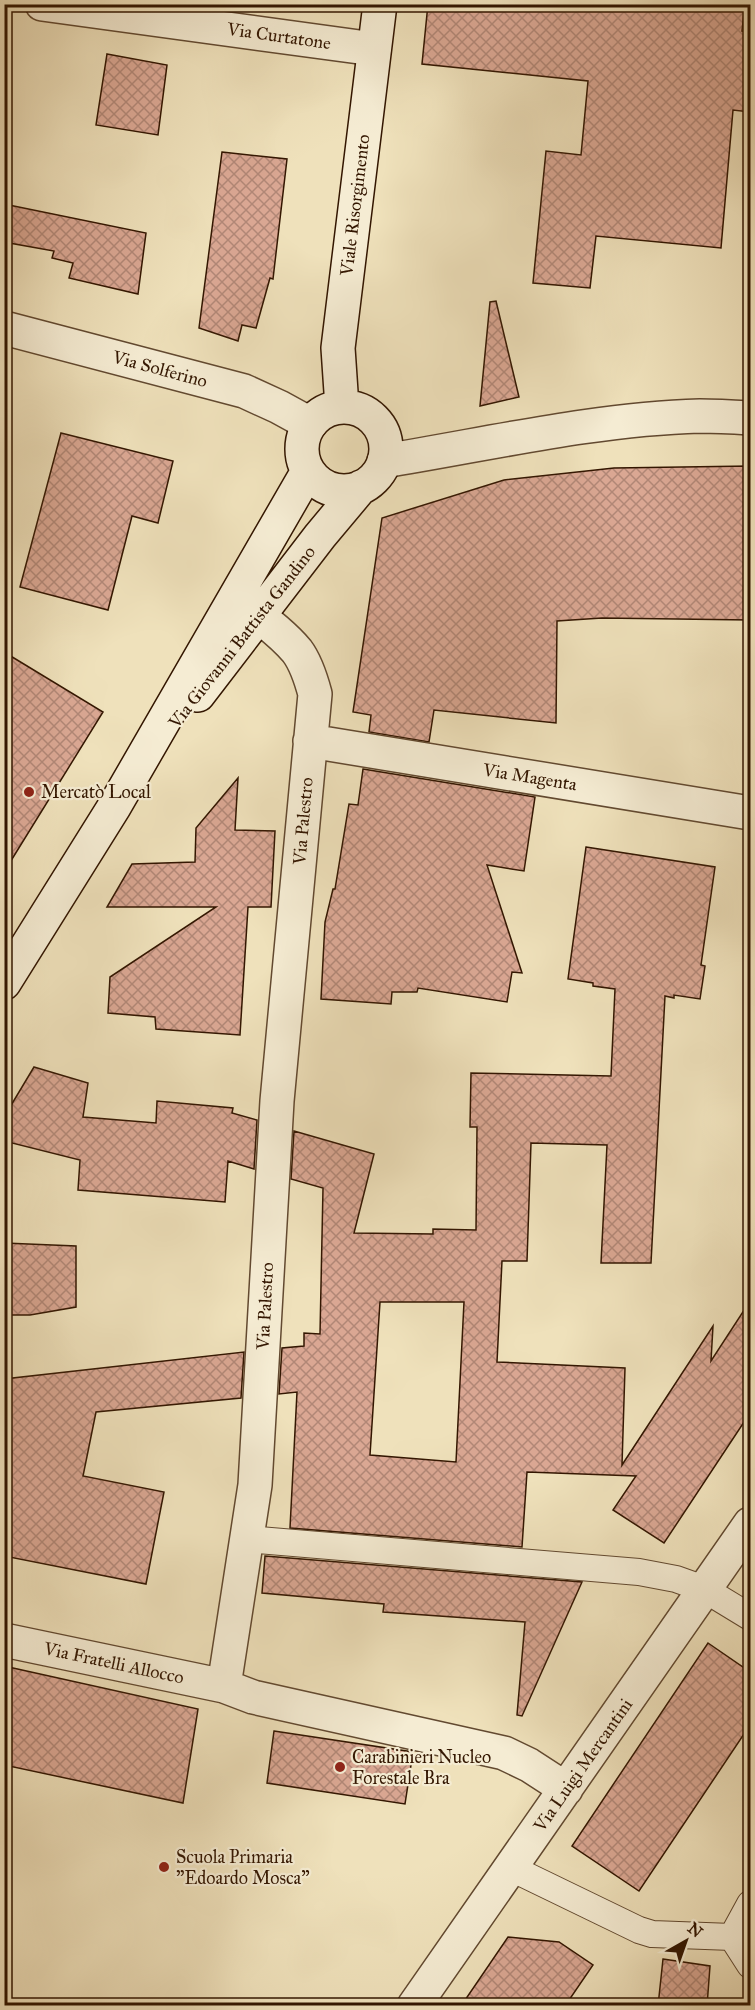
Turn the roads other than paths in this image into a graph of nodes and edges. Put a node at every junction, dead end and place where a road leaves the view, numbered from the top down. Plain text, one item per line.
1 (42, 4) edge
2 (380, 4) edge
3 (374, 49) junction
4 (4, 328) edge
5 (342, 407) junction
6 (750, 418) edge
7 (310, 424) junction
8 (384, 461) junction
9 (308, 471) junction
10 (361, 487) junction
11 (247, 608) junction
12 (310, 741) junction
13 (750, 813) edge
14 (4, 983) edge
15 (750, 1524) edge
16 (247, 1539) junction
17 (704, 1589) junction
18 (750, 1617) edge
19 (4, 1640) edge
20 (224, 1686) junction
21 (566, 1789) junction
22 (511, 1868) junction
23 (750, 1904) edge
24 (732, 1937) junction
25 (750, 1965) edge
26 (414, 2006) edge

1 - 3 street, Via Curtatone
2 - 3 street, Viale Risorgimento
3 - 5 street, Viale Risorgimento
4 - 7 street, Via Solferino
5 - 7 street
5 - 8 street
6 - 8 street
7 - 9 street
8 - 10 street
9 - 10 street
9 - 11 street, Via Giovanni Battista Gandino
10 - 11 street, Via Giovanni Battista Gandino
11 - 12 street, Via Palestro
11 - 14 street, Via Giovanni Battista Gandino
12 - 13 street, Via Magenta
12 - 16 street, Via Palestro
15 - 17 street, Via Luigi Mercantini
16 - 17 lane
16 - 20 street, Via Palestro
17 - 18 lane
17 - 21 street, Via Luigi Mercantini
19 - 20 street, Via Fratelli Allocco
20 - 21 street
21 - 22 street, Via Luigi Mercantini
22 - 24 lane
22 - 26 street, Via Luigi Mercantini
23 - 24 lane
24 - 25 lane

